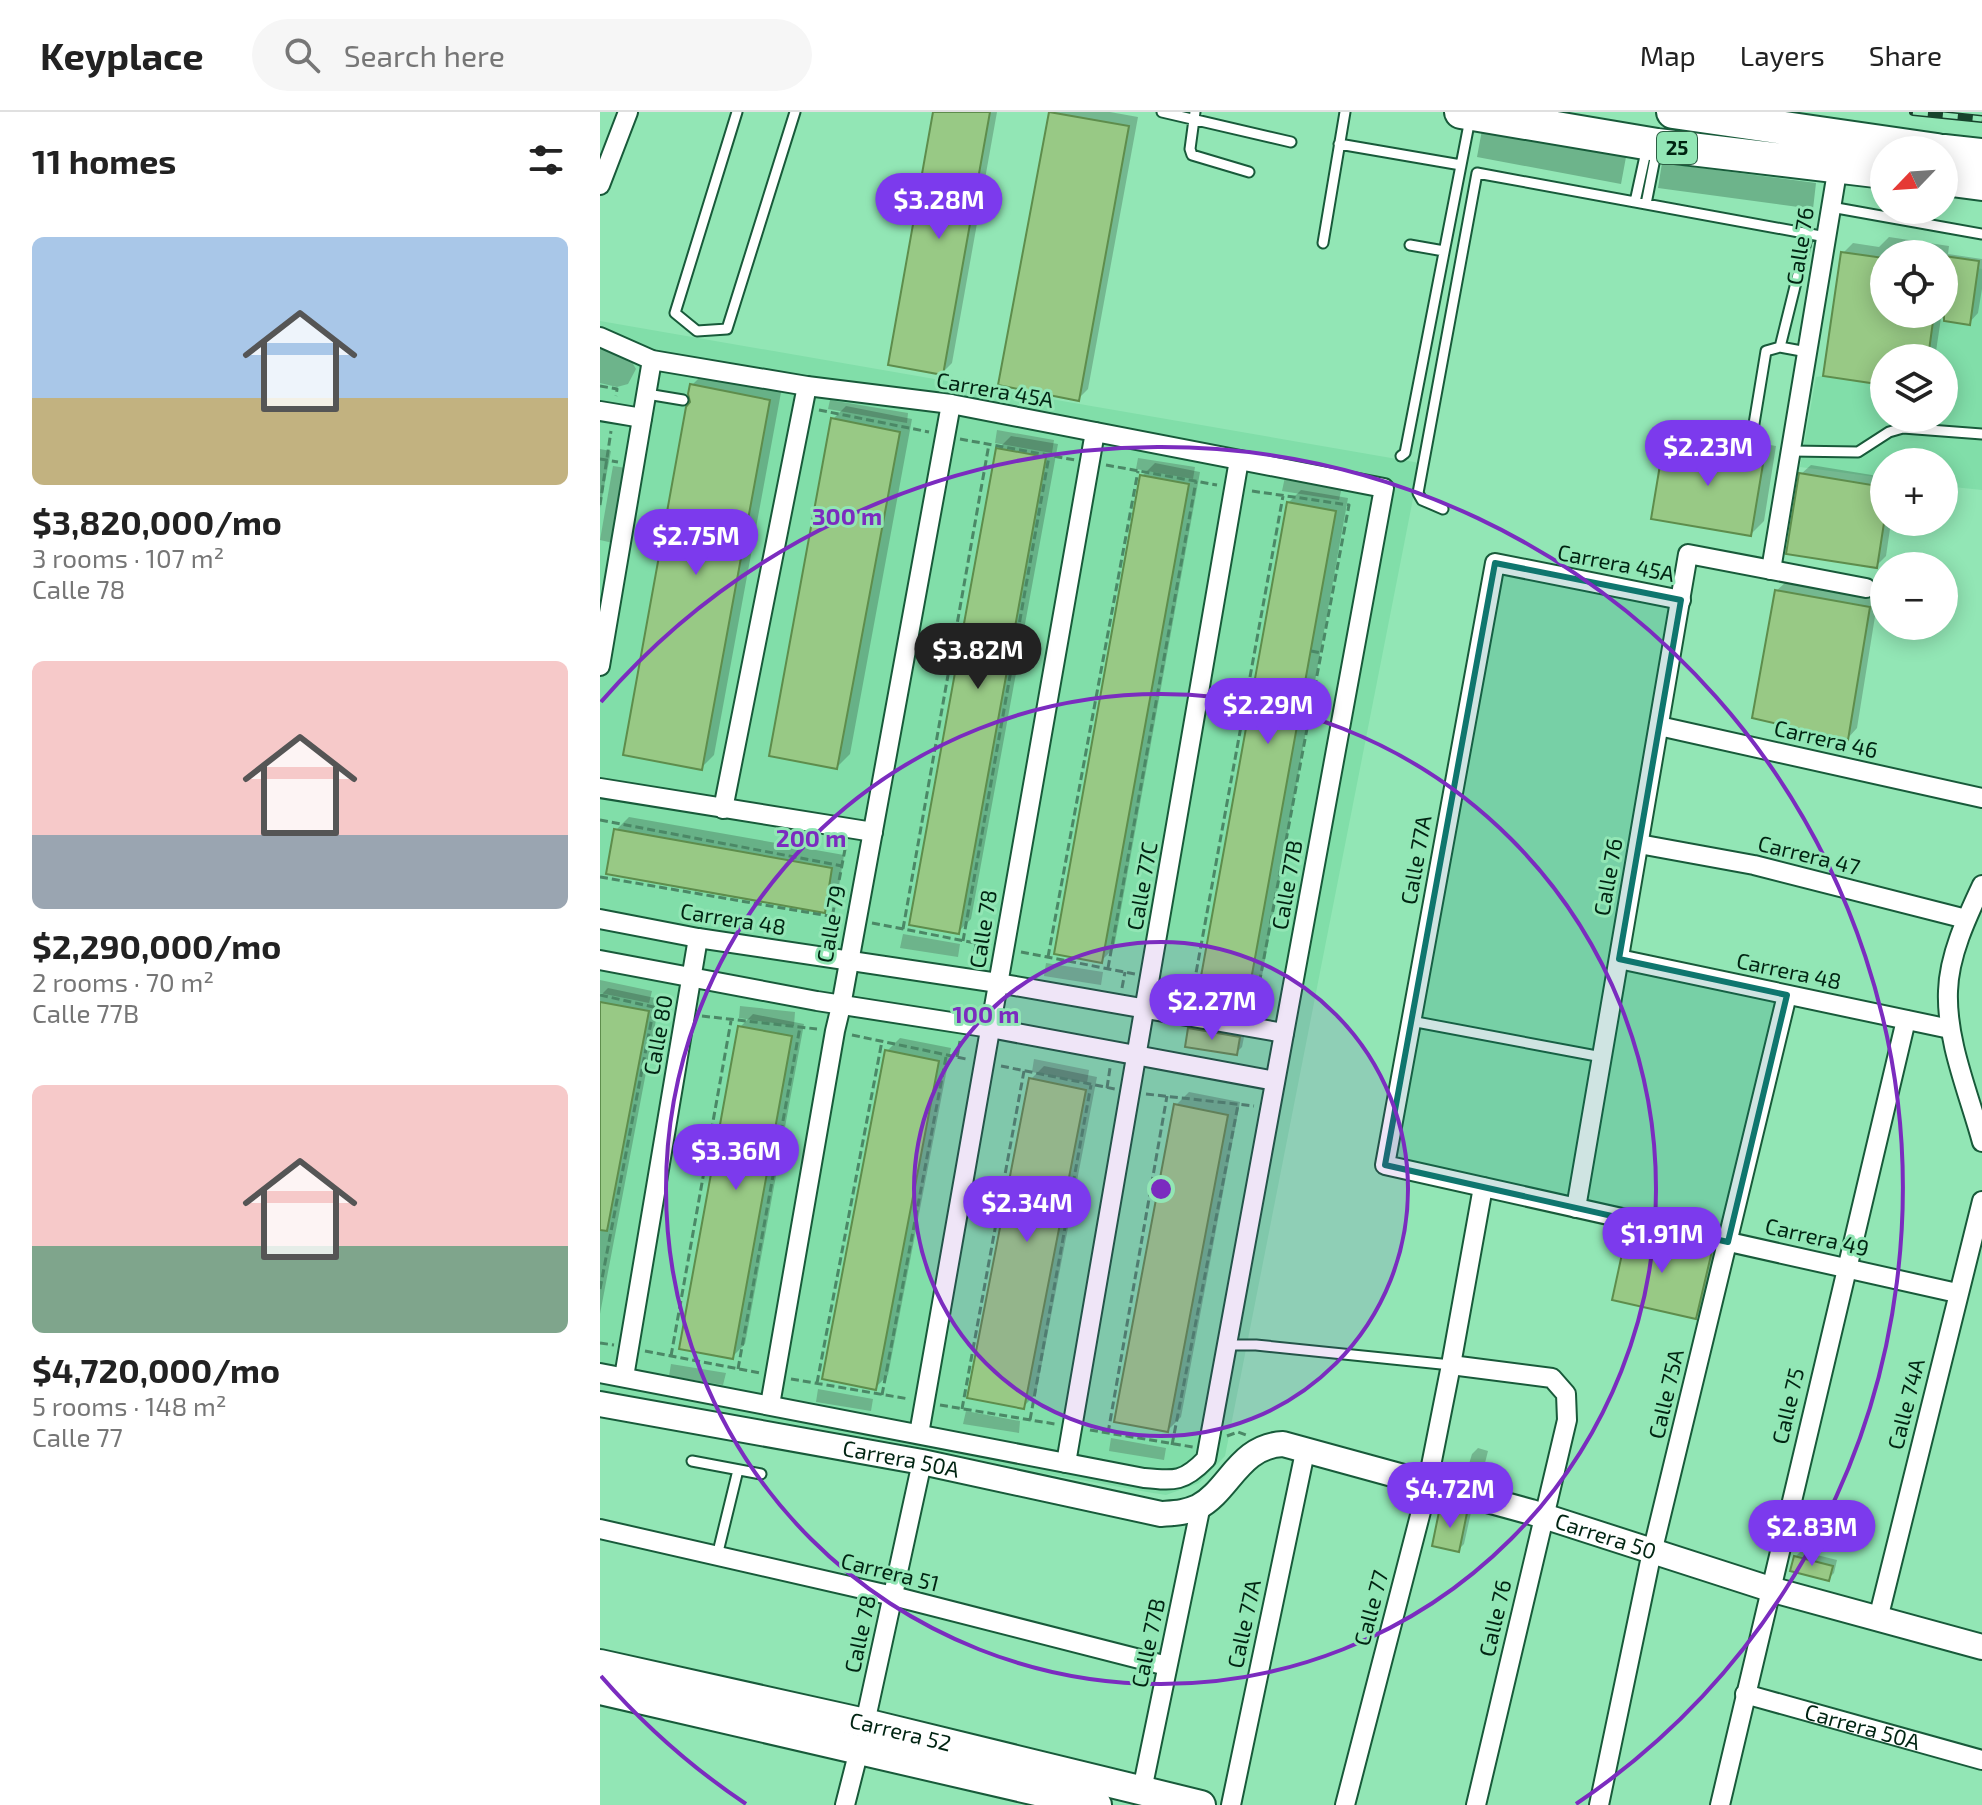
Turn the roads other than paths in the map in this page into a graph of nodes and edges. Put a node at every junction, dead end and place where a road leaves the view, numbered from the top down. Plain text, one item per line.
1 (628, 112) edge
2 (737, 112) edge
3 (795, 112) edge
4 (1162, 112) edge
5 (1345, 112) edge
6 (1574, 112) edge
7 (1673, 112) edge
8 (1466, 113) edge
9 (1195, 116) edge
10 (1776, 128) junction
11 (1870, 141) edge
12 (1291, 142) dead end
13 (1339, 144) junction
14 (1652, 144) junction
15 (1958, 152) edge
16 (1982, 155) edge
17 (1461, 165) junction
18 (1838, 166) junction
19 (1870, 170) edge
20 (1249, 172) dead end
21 (1958, 181) edge
22 (1982, 184) edge
23 (600, 185) edge
24 (1635, 202) junction
25 (1646, 204) junction
26 (1831, 207) junction
27 (1870, 212) edge
28 (1935, 224) edge
29 (1982, 234) edge
30 (1817, 235) junction
31 (1323, 243) dead end
32 (1410, 245) dead end
33 (1444, 251) junction
34 (600, 337) edge
35 (1780, 347) junction
36 (1807, 352) junction
37 (652, 360) junction
38 (807, 386) junction
39 (647, 394) junction
40 (683, 400) dead end
41 (951, 404) junction
42 (607, 412) edge
43 (642, 418) junction
44 (1095, 432) junction
45 (1982, 434) edge
46 (1751, 442) dead end
47 (1791, 451) junction
48 (1401, 456) dead end
49 (1239, 460) junction
50 (1384, 488) joint
51 (1443, 509) dead end
52 (1688, 554) joint
53 (1495, 563) joint
54 (1771, 570) junction
55 (608, 571) edge
56 (1866, 588) dead end
57 (1681, 600) junction
58 (600, 666) edge
59 (1659, 726) junction
60 (600, 788) edge
61 (1982, 798) edge
62 (723, 809) junction
63 (873, 832) junction
64 (1639, 844) junction
65 (1982, 885) edge
66 (600, 919) edge
67 (1966, 919) junction
68 (698, 938) junction
69 (1619, 959) junction
70 (600, 960) edge
71 (849, 963) junction
72 (691, 978) junction
73 (998, 983) junction
74 (1787, 995) junction
75 (841, 1006) junction
76 (1144, 1008) junction
77 (1906, 1020) junction
78 (1411, 1021) junction
79 (990, 1028) junction
80 (1950, 1029) junction
81 (1284, 1033) junction
82 (1136, 1055) junction
83 (1602, 1057) junction
84 (1275, 1081) junction
85 (1982, 1142) edge
86 (1385, 1165) joint
87 (1483, 1187) junction
88 (1982, 1201) edge
89 (1576, 1208) junction
90 (1977, 1236) edge
91 (1728, 1242) junction
92 (1845, 1268) junction
93 (1957, 1293) junction
94 (1227, 1345) junction
95 (1451, 1365) junction
96 (600, 1373) edge
97 (624, 1377) junction
98 (600, 1404) edge
99 (770, 1405) junction
100 (919, 1434) junction
101 (1305, 1452) junction
102 (692, 1461) dead end
103 (922, 1462) junction
104 (1066, 1463) junction
105 (738, 1470) junction
106 (761, 1474) dead end
107 (1426, 1484) junction
108 (1201, 1505) junction
109 (1543, 1517) junction
110 (600, 1529) edge
111 (1654, 1551) junction
112 (717, 1556) junction
113 (1770, 1589) junction
114 (893, 1596) junction
115 (1878, 1619) junction
116 (1982, 1647) edge
117 (600, 1664) edge
118 (1167, 1666) junction
119 (600, 1690) edge
120 (1745, 1694) junction
121 (862, 1736) junction
122 (1982, 1760) edge
123 (1142, 1790) junction
124 (1727, 1803) edge
125 (845, 1805) edge
126 (1097, 1805) edge
127 (1201, 1805) edge
128 (1231, 1805) edge
129 (1345, 1805) edge
130 (1476, 1805) edge
131 (1599, 1805) edge

1 - 23 street
2 - 3 lane
4 - 9 lane
5 - 13 lane
6 - 10 highway
7 - 10 highway, 25
8 - 14 highway, 25
8 - 17 lane
9 - 12 lane
9 - 20 lane
10 - 11 highway, 25
13 - 17 lane
13 - 31 lane
14 - 18 highway, 25
14 - 24 lane
14 - 25 lane
15 - 16 highway
17 - 33 lane
18 - 19 highway, 25
18 - 26 street, Calle 76
21 - 22 highway
24 - 25 lane
24 - 51 lane
25 - 30 lane
26 - 27 lane
26 - 30 street, Calle 76
28 - 29 lane
30 - 35 lane
30 - 36 street, Calle 76
32 - 33 lane
33 - 48 lane
34 - 37 street, Carrera 45A
35 - 36 lane
35 - 46 lane
36 - 47 street, Calle 76
37 - 38 street, Carrera 45A
37 - 39 street
38 - 41 street, Carrera 45A
38 - 62 street
39 - 40 lane
39 - 43 street
41 - 44 street, Carrera 45A
41 - 63 street, Calle 79
42 - 43 street
43 - 55 street
44 - 49 street, Carrera 45A
44 - 73 street, Calle 78
45 - 47 lane
47 - 54 street, Calle 76
49 - 50 street, Carrera 45A
49 - 76 street, Calle 77C
50 - 81 street, Calle 77B
52 - 54 street, Carrera 45A
52 - 57 street, Calle 76
53 - 57 street, Carrera 45A
53 - 78 street, Calle 77A
54 - 56 street, Carrera 45A
55 - 58 street
57 - 59 street, Calle 76
59 - 61 street, Carrera 46
59 - 64 street, Calle 76
60 - 62 street
62 - 63 street
63 - 71 street, Calle 79
64 - 67 street, Carrera 47
64 - 69 street, Calle 76
65 - 67 street
66 - 68 street, Carrera 48
67 - 80 street
68 - 71 street, Carrera 48
68 - 72 street, Calle 80
69 - 74 street, Carrera 48
69 - 83 street, Calle 76
70 - 72 street
71 - 73 street, Carrera 48
71 - 75 street, Calle 79
72 - 75 street
72 - 97 street, Calle 80
73 - 76 street, Carrera 48
73 - 79 street, Calle 78
74 - 77 street, Carrera 48
74 - 91 street, Calle 75A
75 - 79 street
75 - 99 street, Calle 79
76 - 81 street, Carrera 48
76 - 82 street, Calle 77C
77 - 80 street, Carrera 48
77 - 92 street, Calle 75
78 - 83 lane
78 - 86 street, Calle 77A
79 - 82 street
79 - 100 street, Calle 78
80 - 85 street
81 - 84 street, Calle 77B
82 - 84 street
82 - 104 street, Calle 77C
83 - 89 street, Calle 76
84 - 94 street, Calle 77B
86 - 87 street, Carrera 49
87 - 89 street, Carrera 49
87 - 95 street, Calle 77
88 - 90 street, Calle 74A
89 - 91 street, Carrera 49
90 - 93 street, Calle 74A
91 - 92 street, Carrera 49
91 - 111 street, Calle 75A
92 - 93 street, Carrera 49
92 - 113 street, Calle 75
93 - 115 street, Calle 74A
94 - 95 lane
94 - 104 street, Calle 77B
95 - 107 street, Calle 77
95 - 109 street, Calle 76
96 - 97 street
97 - 99 street
98 - 103 street, Carrera 50A
99 - 100 street
100 - 104 street
101 - 107 street, Carrera 50
101 - 108 street, Carrera 50
101 - 128 street, Calle 77A
102 - 105 lane
103 - 108 street, Carrera 50A
103 - 114 street, Calle 78
105 - 106 lane
105 - 112 lane
107 - 109 street, Carrera 50
107 - 129 street, Calle 77
108 - 118 street, Calle 77B
109 - 111 street, Carrera 50
109 - 130 street, Calle 76
110 - 112 street, Carrera 51
111 - 113 street, Carrera 50
111 - 131 street, Calle 75A
112 - 114 street, Carrera 51
113 - 115 street, Carrera 50
113 - 120 street, Calle 75
114 - 118 street, Carrera 51
114 - 121 street, Calle 78
115 - 116 street, Carrera 50
117 - 121 main road, Carrera 52
118 - 123 street, Calle 77B
119 - 121 main road, Carrera 52
120 - 122 street, Carrera 50A
120 - 124 street, Calle 75
121 - 123 main road, Carrera 52
121 - 125 street, Calle 78
121 - 126 main road, Carrera 52
123 - 127 main road, Carrera 52

